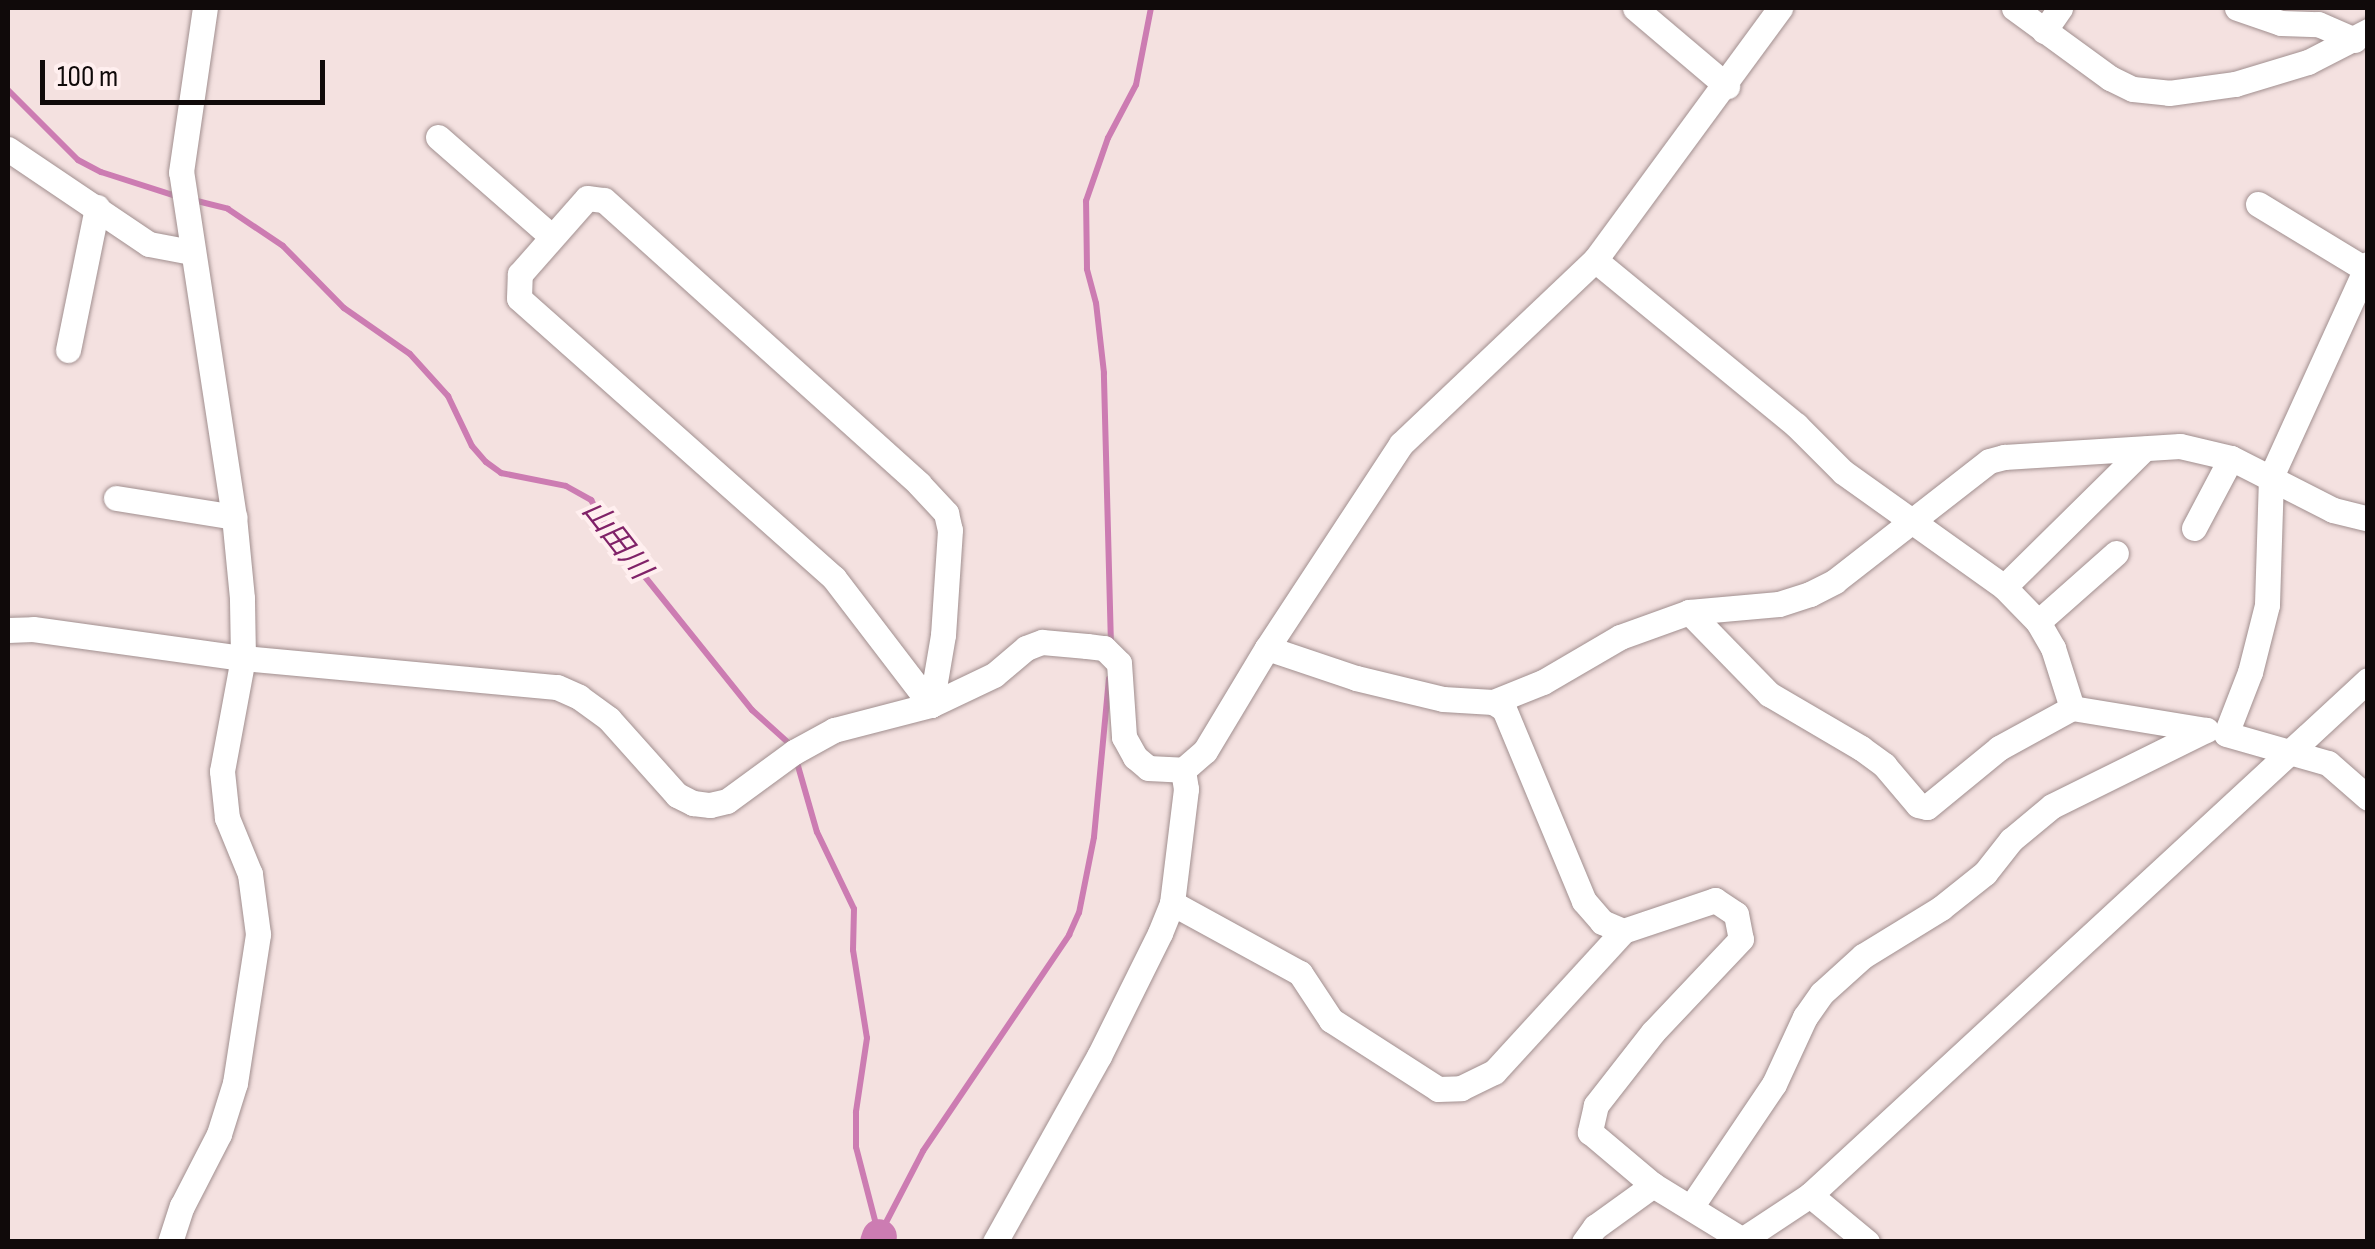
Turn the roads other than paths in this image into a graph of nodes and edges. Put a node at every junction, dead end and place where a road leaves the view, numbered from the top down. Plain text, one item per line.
1 (205, 8) edge
2 (1635, 8) edge
3 (1780, 8) edge
4 (2014, 8) edge
5 (2060, 8) edge
6 (2237, 8) edge
7 (2044, 31) junction
8 (2361, 36) edge
9 (1726, 86) junction
10 (438, 136) dead end
11 (8, 149) edge
12 (2258, 204) dead end
13 (97, 207) junction
14 (551, 236) junction
15 (191, 252) junction
16 (1595, 260) junction
17 (2366, 266) edge
18 (68, 350) dead end
19 (2144, 450) junction
20 (2231, 458) junction
21 (2271, 477) junction
22 (116, 498) dead end
23 (234, 517) junction
24 (2368, 519) edge
25 (1909, 520) junction
26 (2194, 528) dead end
27 (2116, 552) dead end
28 (2004, 587) junction
29 (1689, 612) junction
30 (2038, 622) junction
31 (8, 630) edge
32 (1267, 648) junction
33 (243, 658) junction
34 (2368, 680) edge
35 (1493, 702) junction
36 (931, 705) junction
37 (2072, 708) junction
38 (2216, 732) junction
39 (2290, 748) junction
40 (1182, 770) junction
41 (2368, 798) edge
42 (1172, 903) junction
43 (1623, 931) junction
44 (1653, 1185) junction
45 (1810, 1195) junction
46 (1691, 1207) junction
47 (1740, 1240) edge
48 (170, 1242) edge
49 (995, 1242) edge
50 (1584, 1242) edge
51 (1867, 1242) edge

1 - 15 street
2 - 9 street
3 - 9 street
4 - 7 street
5 - 7 street
6 - 8 street
7 - 8 street
9 - 16 street
10 - 14 street
11 - 13 street
12 - 17 street
13 - 15 street
13 - 18 street
14 - 36 street
14 - 36 street
15 - 23 street
16 - 25 street
16 - 32 street
17 - 21 street
19 - 20 street
19 - 25 street
19 - 28 street
20 - 21 street
20 - 26 street
21 - 24 street
21 - 38 street
22 - 23 street
23 - 33 street
25 - 28 street
25 - 29 street
27 - 30 street
28 - 30 street
29 - 35 street
29 - 37 street
30 - 37 street
31 - 33 street
32 - 35 street
32 - 40 street
33 - 36 street
33 - 48 street
34 - 39 street
35 - 43 street
36 - 40 street
37 - 38 street
38 - 39 street
38 - 46 street
39 - 41 street
39 - 45 street
40 - 42 street
42 - 43 street
42 - 49 street
43 - 44 street
44 - 46 street
44 - 50 street
45 - 47 street
45 - 51 street
46 - 47 street

